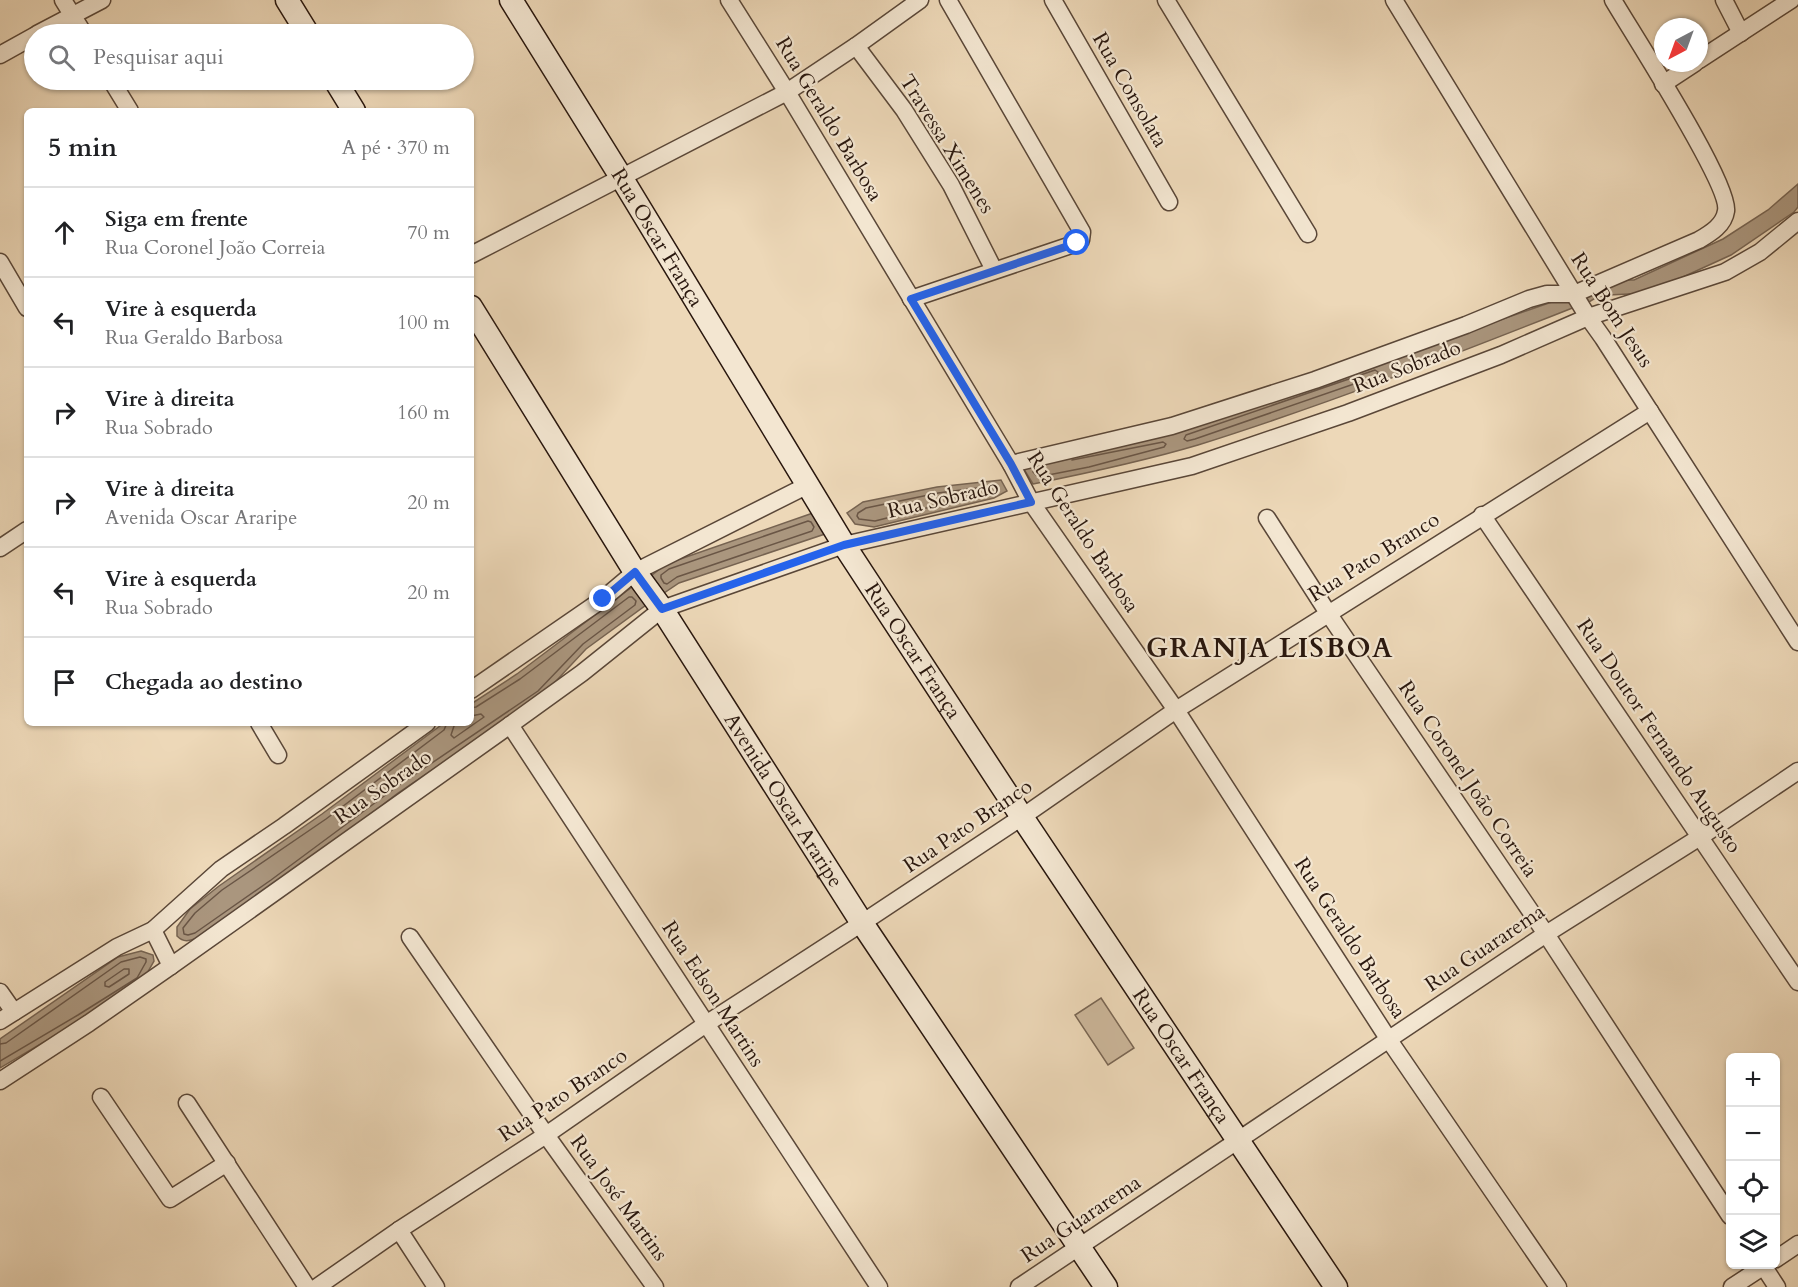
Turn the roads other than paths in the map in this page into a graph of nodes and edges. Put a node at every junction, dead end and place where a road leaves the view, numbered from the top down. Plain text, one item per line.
1 (63, 0) edge
2 (102, 0) edge
3 (287, 0) edge
4 (511, 0) edge
5 (729, 0) edge
6 (920, 0) edge
7 (948, 0) edge
8 (1053, 0) edge
9 (1166, 0) edge
10 (1394, 0) edge
11 (1613, 0) edge
12 (1724, 0) edge
13 (1791, 0) edge
14 (72, 15) junction
15 (56, 24) edge
16 (78, 24) edge
17 (302, 24) edge
18 (1742, 33) junction
19 (24, 42) edge
20 (856, 46) junction
21 (1708, 54) edge
22 (0, 55) edge
23 (1681, 72) edge
24 (1663, 84) junction
25 (117, 90) edge
26 (341, 90) edge
27 (787, 92) junction
28 (128, 108) edge
29 (352, 108) edge
30 (621, 177) junction
31 (1169, 202) dead end
32 (1798, 221) edge
33 (1308, 234) dead end
34 (474, 253) edge
35 (0, 262) edge
36 (994, 270) junction
37 (1574, 294) junction
38 (911, 299) junction
39 (24, 304) edge
40 (474, 312) edge
41 (1588, 317) junction
42 (1650, 411) junction
43 (1011, 464) junction
44 (808, 485) junction
45 (1031, 502) junction
46 (1482, 515) junction
47 (1267, 518) dead end
48 (24, 532) edge
49 (844, 545) junction
50 (0, 548) edge
51 (635, 572) junction
52 (662, 609) junction
53 (1328, 613) junction
54 (1798, 642) edge
55 (474, 684) edge
56 (1176, 710) junction
57 (510, 725) junction
58 (261, 726) edge
59 (423, 726) edge
60 (278, 755) dead end
61 (1798, 771) edge
62 (1022, 817) junction
63 (1700, 837) junction
64 (862, 923) junction
65 (153, 930) junction
66 (1546, 934) junction
67 (410, 937) dead end
68 (171, 966) junction
69 (1798, 982) edge
70 (0, 992) edge
71 (7, 1016) edge
72 (706, 1024) junction
73 (1389, 1040) junction
74 (0, 1081) edge
75 (101, 1097) dead end
76 (187, 1103) dead end
77 (546, 1135) junction
78 (1238, 1140) junction
79 (227, 1163) junction
80 (1730, 1215) edge
81 (399, 1230) junction
82 (1798, 1244) edge
83 (1079, 1247) junction
84 (1780, 1256) edge
85 (1759, 1269) edge
86 (1769, 1269) edge
87 (307, 1287) edge
88 (317, 1287) edge
89 (436, 1287) edge
90 (655, 1287) edge
91 (879, 1287) edge
92 (1019, 1287) edge
93 (1106, 1287) edge
94 (1336, 1287) edge
95 (1558, 1287) edge
96 (1732, 1287) edge
97 (1777, 1287) edge

1 - 14 street
2 - 14 street
3 - 17 street
4 - 30 street, Rua Oscar França
5 - 27 street, Rua Geraldo Barbosa
6 - 20 street
7 - 36 street
8 - 31 street, Rua Consolata
9 - 33 street
10 - 37 street, Rua Bom Jesus
11 - 24 street
12 - 18 street
13 - 18 street
14 - 15 street
14 - 16 street
18 - 21 street
19 - 22 street
20 - 27 street
20 - 36 street, Travessa Ximenes
23 - 24 street
24 - 37 street
25 - 28 street
26 - 29 street
27 - 30 street
27 - 38 street, Rua Geraldo Barbosa
30 - 34 street
30 - 44 street, Rua Oscar França
32 - 41 street, Rua Sobrado
35 - 39 street
36 - 38 street
37 - 41 street, Rua Bom Jesus
37 - 43 street
38 - 43 street, Rua Geraldo Barbosa
40 - 51 street, Avenida Oscar Araripe
41 - 42 street, Rua Bom Jesus
41 - 45 street, Rua Sobrado
42 - 46 street, Rua Pato Branco
42 - 54 street, Rua Bom Jesus
43 - 45 street, Rua Geraldo Barbosa
44 - 49 street, Rua Oscar França
44 - 51 street
45 - 49 street, Rua Sobrado
45 - 56 street, Rua Geraldo Barbosa
46 - 53 street, Rua Pato Branco
46 - 63 street, Rua Doutor Fernando Augusto
47 - 53 street, Rua Coronel João Correia
48 - 50 street
49 - 52 street, Rua Sobrado
49 - 62 street, Rua Oscar França
51 - 52 street, Avenida Oscar Araripe
51 - 55 street
52 - 57 street, Rua Sobrado
52 - 64 street, Avenida Oscar Araripe
53 - 56 street, Rua Pato Branco
53 - 66 street, Rua Coronel João Correia
56 - 62 street, Rua Pato Branco
56 - 73 street, Rua Geraldo Barbosa
57 - 68 street, Rua Sobrado
57 - 72 street, Rua Edson Martins
58 - 60 street
59 - 65 street, Rua Sobrado
61 - 63 street, Rua Guararema
62 - 64 street, Rua Pato Branco
62 - 78 street, Rua Oscar França
63 - 66 street, Rua Guararema
63 - 69 street, Rua Doutor Fernando Augusto
64 - 72 street, Rua Pato Branco
64 - 83 street, Avenida Oscar Araripe
65 - 68 street
65 - 71 street, Rua Sobrado
66 - 73 street, Rua Guararema
66 - 80 street, Rua Coronel João Correia
67 - 77 street, Rua José Martins
68 - 74 street, Rua Sobrado
70 - 71 street
72 - 77 street, Rua Pato Branco
72 - 91 street, Rua Edson Martins
73 - 78 street, Rua Guararema
73 - 95 street, Rua Geraldo Barbosa
75 - 79 street
76 - 79 street
77 - 81 street, Rua Pato Branco
77 - 90 street, Rua José Martins
78 - 83 street, Rua Guararema
78 - 94 street, Rua Oscar França
79 - 87 street
81 - 88 street, Rua Pato Branco
81 - 89 street
82 - 84 street
83 - 92 street, Rua Guararema
83 - 93 street, Avenida Oscar Araripe
85 - 96 street
86 - 97 street

